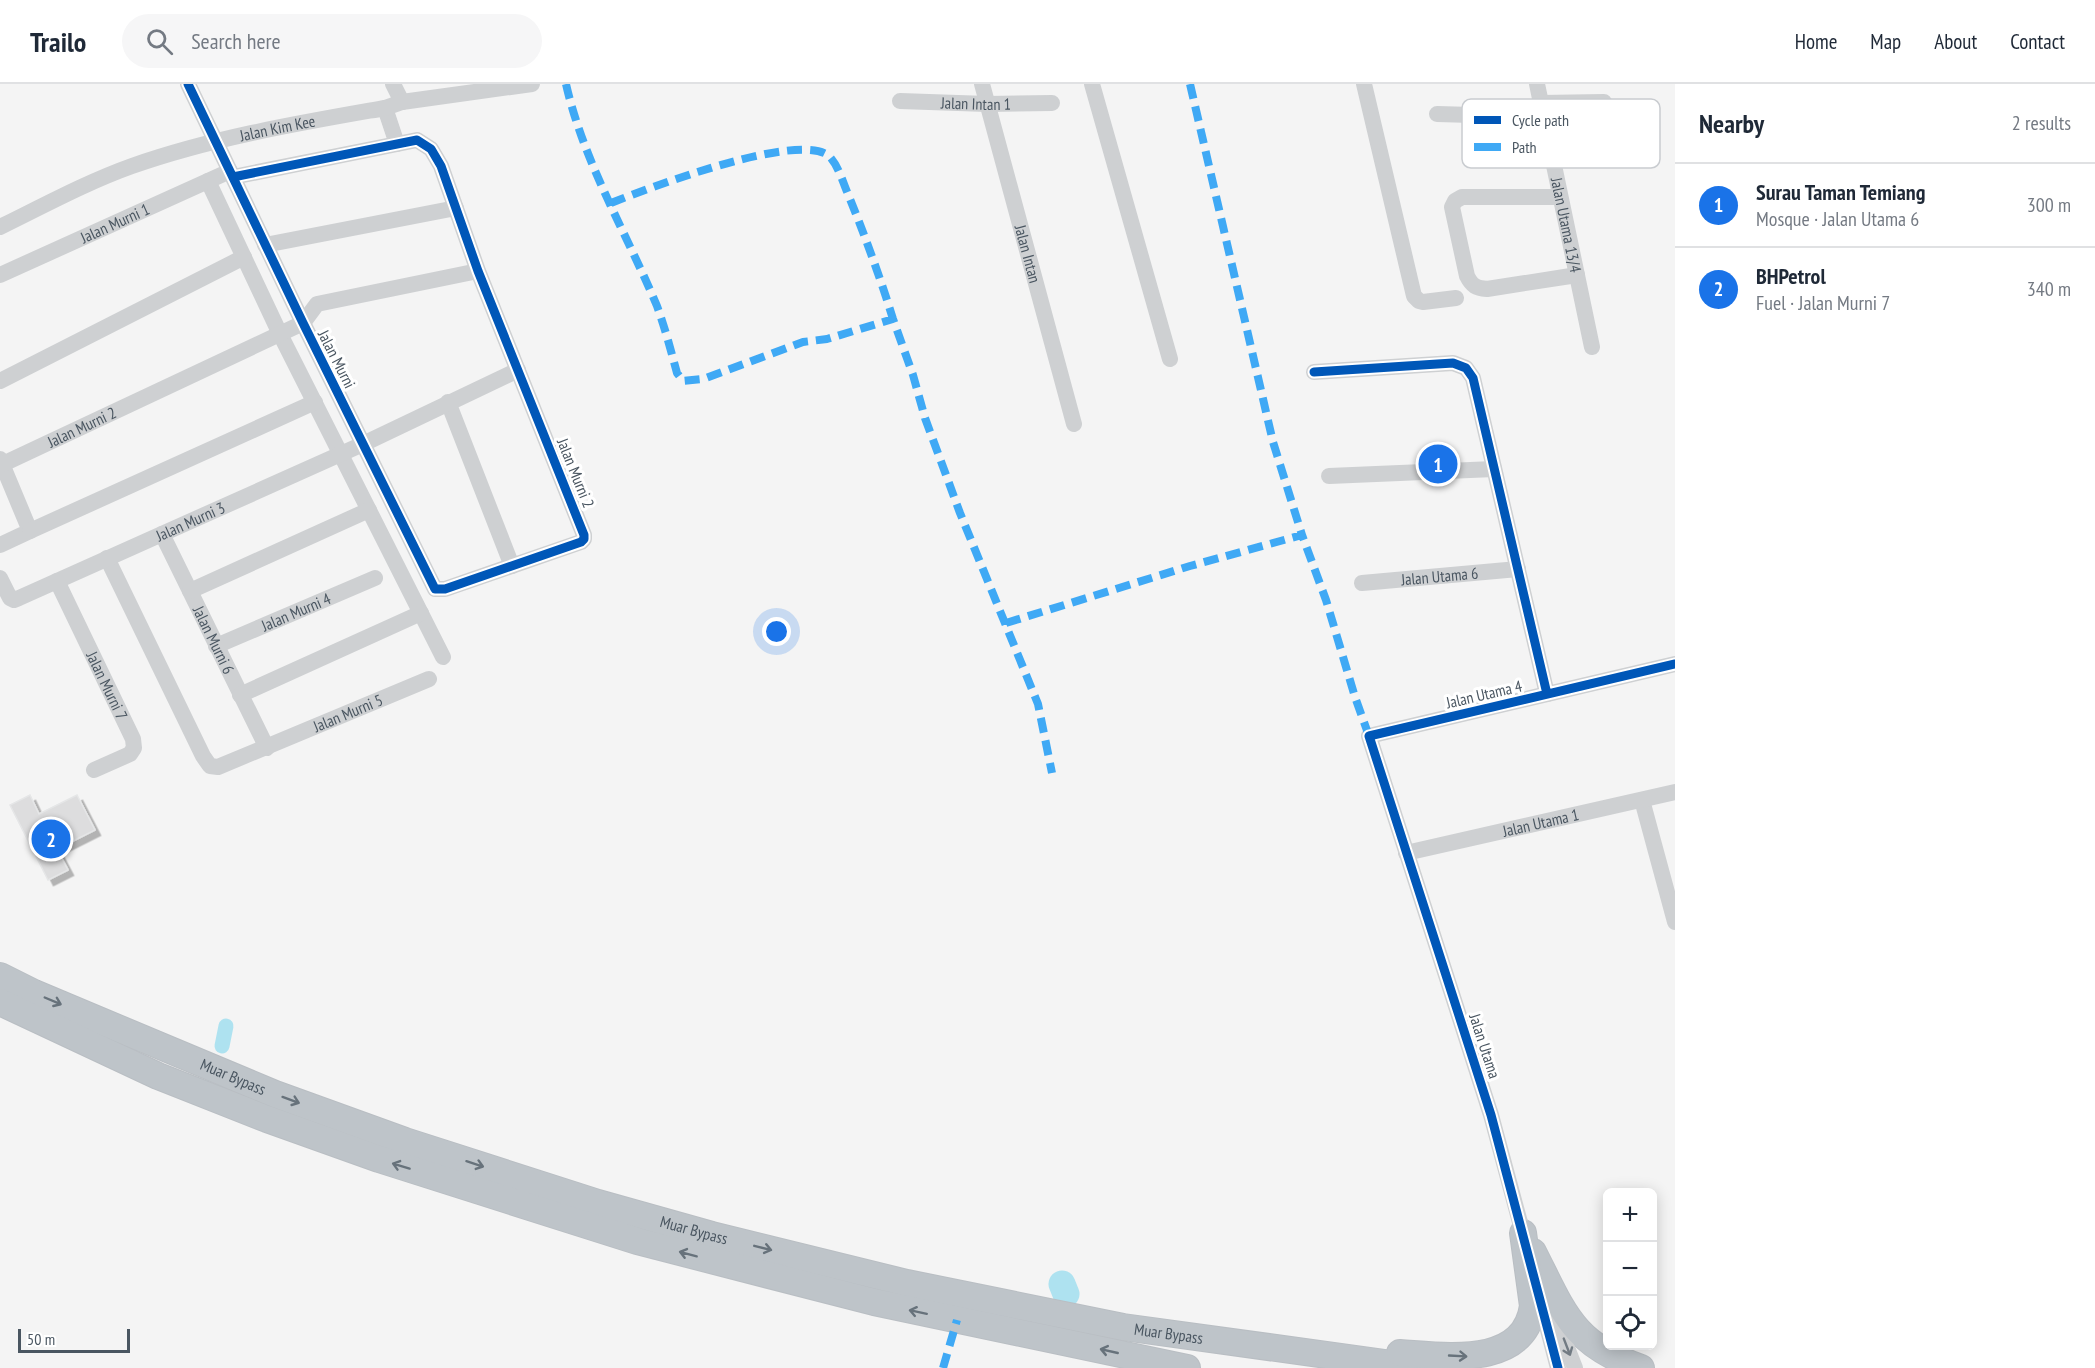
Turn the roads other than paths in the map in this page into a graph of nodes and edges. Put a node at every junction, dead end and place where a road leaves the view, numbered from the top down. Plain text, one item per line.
1 (188, 84) edge
2 (393, 84) edge
3 (532, 84) edge
4 (982, 84) edge
5 (1092, 84) edge
6 (1364, 84) edge
7 (1537, 84) edge
8 (1540, 99) edge
9 (900, 100) dead end
10 (402, 102) junction
11 (1052, 103) dead end
12 (987, 104) junction
13 (385, 108) junction
14 (1462, 113) edge
15 (1437, 114) dead end
16 (395, 138) junction
17 (216, 141) junction
18 (1554, 168) edge
19 (232, 174) junction
20 (208, 181) junction
21 (1560, 197) junction
22 (456, 208) junction
23 (0, 227) edge
24 (265, 245) junction
25 (244, 257) junction
26 (478, 271) junction
27 (0, 275) edge
28 (1577, 275) junction
29 (1456, 298) dead end
30 (303, 323) junction
31 (280, 334) junction
32 (1592, 347) dead end
33 (1170, 359) dead end
34 (518, 370) junction
35 (1314, 372) dead end
36 (0, 381) edge
37 (315, 402) junction
38 (448, 402) junction
39 (1074, 424) dead end
40 (363, 444) junction
41 (339, 455) junction
42 (2, 461) edge
43 (1494, 469) junction
44 (1329, 476) dead end
45 (369, 510) junction
46 (30, 531) junction
47 (162, 534) junction
48 (0, 545) edge
49 (107, 558) junction
50 (512, 566) junction
51 (1518, 569) junction
52 (0, 578) edge
53 (375, 578) dead end
54 (57, 581) junction
55 (1362, 583) dead end
56 (435, 589) joint
57 (190, 591) junction
58 (421, 613) junction
59 (216, 646) junction
60 (443, 657) dead end
61 (1675, 664) edge
62 (429, 679) dead end
63 (1547, 694) junction
64 (240, 695) junction
65 (1369, 736) joint
66 (267, 748) junction
67 (94, 770) dead end
68 (1675, 792) edge
69 (1642, 800) junction
70 (1406, 853) junction
71 (1675, 922) edge
72 (0, 976) edge
73 (0, 1002) edge
74 (1523, 1233) junction
75 (1252, 1345) junction
76 (1182, 1368) edge
77 (1420, 1368) edge
78 (1558, 1368) edge
79 (1575, 1368) edge
80 (1641, 1368) edge

1 - 17 street, Jalan Murni
2 - 10 street
3 - 10 street, Jalan Kim Kee
4 - 12 street, Jalan Intan
5 - 33 street
6 - 29 street
7 - 8 street, Jalan Utama 13/4
9 - 12 street, Jalan Intan 1
10 - 13 street, Jalan Kim Kee
11 - 12 street, Jalan Intan 1
12 - 39 street, Jalan Intan
13 - 16 street
13 - 17 street, Jalan Kim Kee
14 - 15 street
16 - 19 street, Jalan Murni 1
16 - 22 street, Jalan Murni 1
17 - 19 street, Jalan Murni
17 - 23 street, Jalan Kim Kee
18 - 21 street, Jalan Utama 13/4
19 - 20 street, Jalan Murni 1
19 - 24 street, Jalan Murni
20 - 25 street
20 - 27 street, Jalan Murni 1
21 - 28 street, Jalan Utama 13/4
21 - 28 street
22 - 24 street
22 - 26 street, Jalan Murni 1
24 - 30 street, Jalan Murni
25 - 31 street
25 - 36 street
26 - 30 street, Jalan Murni 2
26 - 34 street, Jalan Murni 2
28 - 32 street, Jalan Utama 13/4
30 - 31 street, Jalan Murni 2
30 - 40 street, Jalan Murni
31 - 37 street
31 - 42 street, Jalan Murni 2
34 - 38 street, Jalan Murni 3
34 - 50 street, Jalan Murni 2
35 - 43 street
37 - 41 street
37 - 46 street
38 - 40 street, Jalan Murni 3
38 - 50 street
40 - 41 street, Jalan Murni 3
40 - 56 street, Jalan Murni
41 - 45 street
41 - 47 street, Jalan Murni 3
42 - 46 street
43 - 44 street
43 - 51 street
45 - 57 street
45 - 58 street
46 - 48 street
47 - 49 street, Jalan Murni 3
47 - 57 street, Jalan Murni 6
49 - 54 street, Jalan Murni 3
49 - 66 street, Jalan Murni 5
50 - 56 street, Jalan Murni 2
51 - 55 street, Jalan Utama 6
51 - 63 street
52 - 54 street, Jalan Murni 3
53 - 59 street, Jalan Murni 4
54 - 67 street, Jalan Murni 7
57 - 59 street, Jalan Murni 6
58 - 60 street
58 - 64 street
59 - 64 street, Jalan Murni 6
61 - 63 street, Jalan Utama 4
62 - 66 street, Jalan Murni 5
63 - 65 street, Jalan Utama 4
64 - 66 street, Jalan Murni 6
65 - 70 street, Jalan Utama
68 - 69 street, Jalan Utama 1
69 - 70 street, Jalan Utama 1
69 - 71 street
70 - 74 street, Jalan Utama
72 -> 75 highway, Muar Bypass
76 -> 73 highway, Muar Bypass
75 -> 74 highway
74 - 78 street, Jalan Utama
74 -> 79 street, Jalan Utama
74 - 80 highway
75 - 77 highway, Muar Bypass

